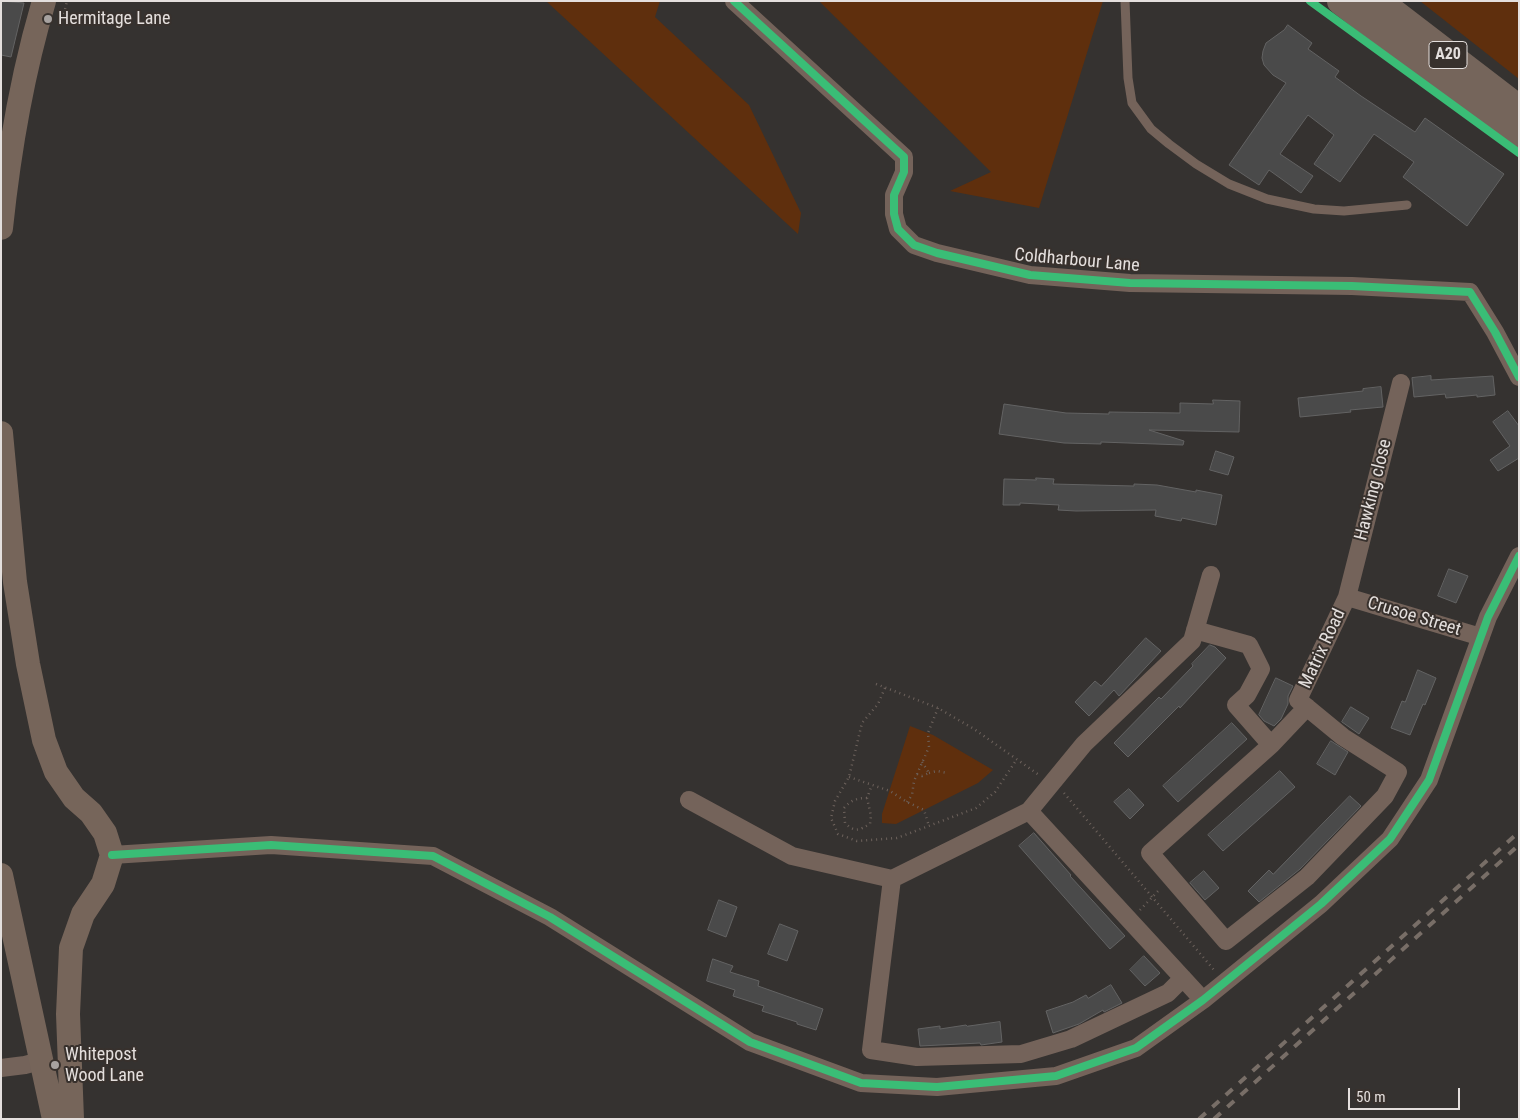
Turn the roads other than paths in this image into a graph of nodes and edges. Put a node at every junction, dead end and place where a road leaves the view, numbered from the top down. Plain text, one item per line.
1 (44, 1) edge
2 (734, 1) edge
3 (1125, 1) edge
4 (1341, 1) edge
5 (1378, 1) edge
6 (1519, 109) edge
7 (1519, 136) edge
8 (4, 180) edge
9 (1407, 205) dead end
10 (1, 228) edge
11 (1519, 377) edge
12 (1400, 382) dead end
13 (1, 432) edge
14 (1519, 556) edge
15 (1211, 575) dead end
16 (1347, 597) junction
17 (1195, 630) junction
18 (1481, 637) junction
19 (1302, 704) junction
20 (1271, 746) junction
21 (689, 800) dead end
22 (1030, 811) junction
23 (112, 855) junction
24 (1, 875) edge
25 (892, 879) junction
26 (1184, 978) junction
27 (1203, 1000) junction
28 (40, 1061) junction
29 (1, 1068) edge
30 (54, 1119) edge
31 (72, 1119) edge

1 - 8 main road
2 - 11 street, Coldharbour Lane
3 - 9 lane
4 - 7 main road, A20
5 - 6 main road, A20
8 - 10 main road
12 - 16 street, Hawking close
13 - 23 main road
14 - 18 street
15 - 17 street
16 - 18 street, Crusoe Street
16 - 19 street, Matrix Road
17 - 20 street
17 - 22 street
18 - 27 street
19 - 20 street, Matrix Road
19 - 20 street, Matrix Road
21 - 25 street
22 - 25 street
22 - 26 street
23 - 27 street
23 - 31 main road
24 - 28 main road
25 - 26 street
26 - 27 street
28 - 29 street
28 - 30 main road

